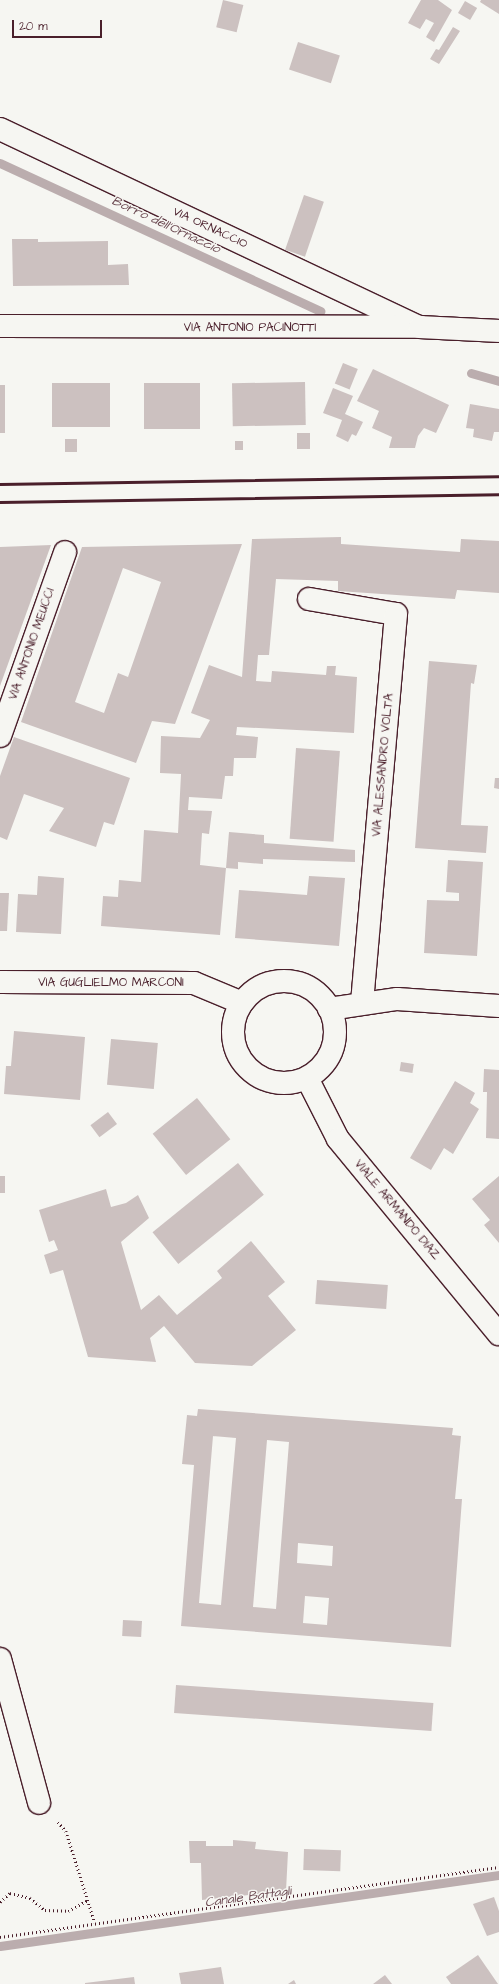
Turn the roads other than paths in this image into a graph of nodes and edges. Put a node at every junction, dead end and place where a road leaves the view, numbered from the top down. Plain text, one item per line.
1 (0, 129) edge
2 (0, 326) edge
3 (420, 327) junction
4 (499, 330) edge
5 (65, 552) dead end
6 (309, 599) dead end
7 (0, 736) edge
8 (0, 982) edge
9 (242, 1003) junction
10 (362, 1004) junction
11 (499, 1006) edge
12 (329, 1009) junction
13 (307, 1078) junction
14 (499, 1334) edge
15 (0, 1659) edge
16 (6, 1702) edge
17 (39, 1803) road end

1 - 3 street, VIA ORNACCIO
2 - 3 street, VIA ANTONIO PACINOTTI
3 - 4 street, VIA ANTONIO PACINOTTI
5 - 7 street, VIA ANTONIO MEUCCI
6 - 10 street, VIA ALESSANDRO VOLTA
8 - 9 street, VIA GUGLIELMO MARCONI
9 - 12 street
9 - 13 street
10 - 11 street
10 - 12 street
12 - 13 street
13 - 14 street, VIALE ARMANDO DIAZ
15 - 16 street
16 - 17 street

